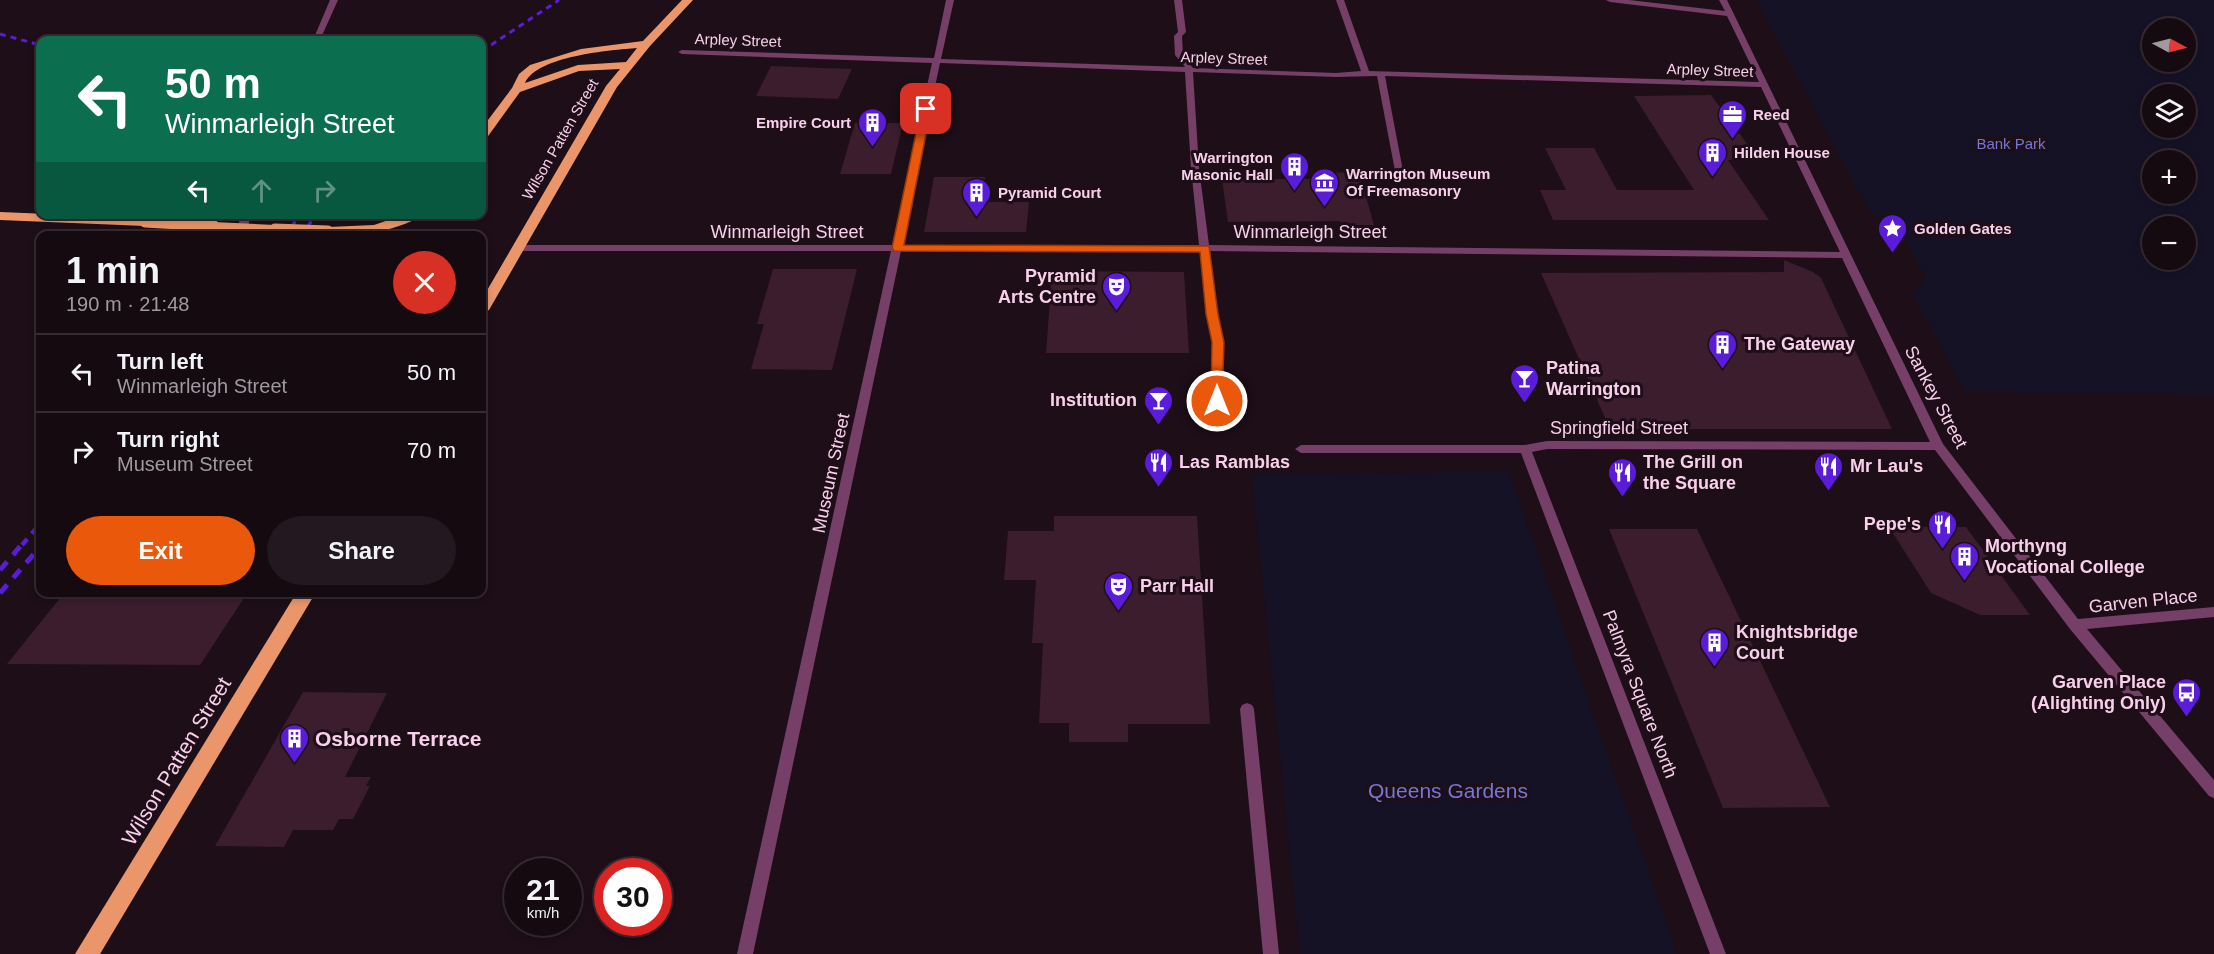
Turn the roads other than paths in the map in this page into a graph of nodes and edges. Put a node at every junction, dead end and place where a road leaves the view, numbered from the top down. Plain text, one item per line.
1 (333, 0) edge
2 (688, 0) edge
3 (950, 0) edge
4 (1178, 0) edge
5 (1340, 0) edge
6 (1611, 0) edge
7 (1724, 0) edge
8 (1731, 14) junction
9 (318, 36) edge
10 (645, 44) junction
11 (682, 52) dead end
12 (936, 60) junction
13 (629, 65) junction
14 (1189, 71) junction
15 (1366, 73) junction
16 (1380, 74) junction
17 (1765, 85) junction
18 (516, 90) junction
19 (486, 130) edge
20 (1399, 171) dead end
21 (0, 216) edge
22 (36, 217) edge
23 (72, 219) edge
24 (404, 219) edge
25 (244, 221) edge
26 (328, 231) edge
27 (328, 231) edge
28 (354, 231) edge
29 (354, 231) edge
30 (519, 248) junction
31 (897, 248) junction
32 (1205, 248) junction
33 (1847, 255) junction
34 (486, 303) edge
35 (1217, 401) dead end
36 (1938, 446) junction
37 (1301, 449) dead end
38 (1525, 449) junction
39 (304, 597) edge
40 (2214, 612) edge
41 (2075, 625) junction
42 (1247, 709) dead end
43 (2214, 791) edge
44 (87, 954) edge
45 (745, 954) edge
46 (1271, 954) edge
47 (1718, 954) edge

1 - 9 street
2 - 10 highway, Wilson Patten Street
3 - 12 street, Museum Street
4 - 14 street
5 - 15 street
6 - 8 street
7 - 8 street, Sankey Street
8 - 17 street, Sankey Street
10 - 13 highway, Wilson Patten Street
10 - 18 highway
11 - 12 street, Arpley Street
12 - 14 street, Arpley Street
12 - 31 street, Museum Street
13 - 18 highway
13 - 30 highway, Wilson Patten Street
14 - 15 street, Arpley Street
14 - 32 street
15 - 16 street, Arpley Street
16 - 17 street, Arpley Street
16 - 20 street
17 - 33 street, Sankey Street
18 - 19 highway
21 - 22 highway, bridge
23 - 25 highway, bridge
24 - 29 highway, bridge
25 - 26 highway, bridge
27 - 28 highway, bridge
30 - 31 street, Winmarleigh Street
30 - 34 highway, Wilson Patten Street
31 - 32 street, Winmarleigh Street
31 - 45 street, Museum Street
32 - 33 street, Winmarleigh Street
32 - 35 street
33 - 36 street, Sankey Street
36 - 38 street, Springfield Street
36 - 41 street, Sankey Street
37 - 38 street, Springfield Street
38 - 47 street, Palmyra Square North
39 - 44 highway, Wilson Patten Street
40 - 41 street, Garven Place
41 - 43 street, Sankey Street
42 - 46 street

